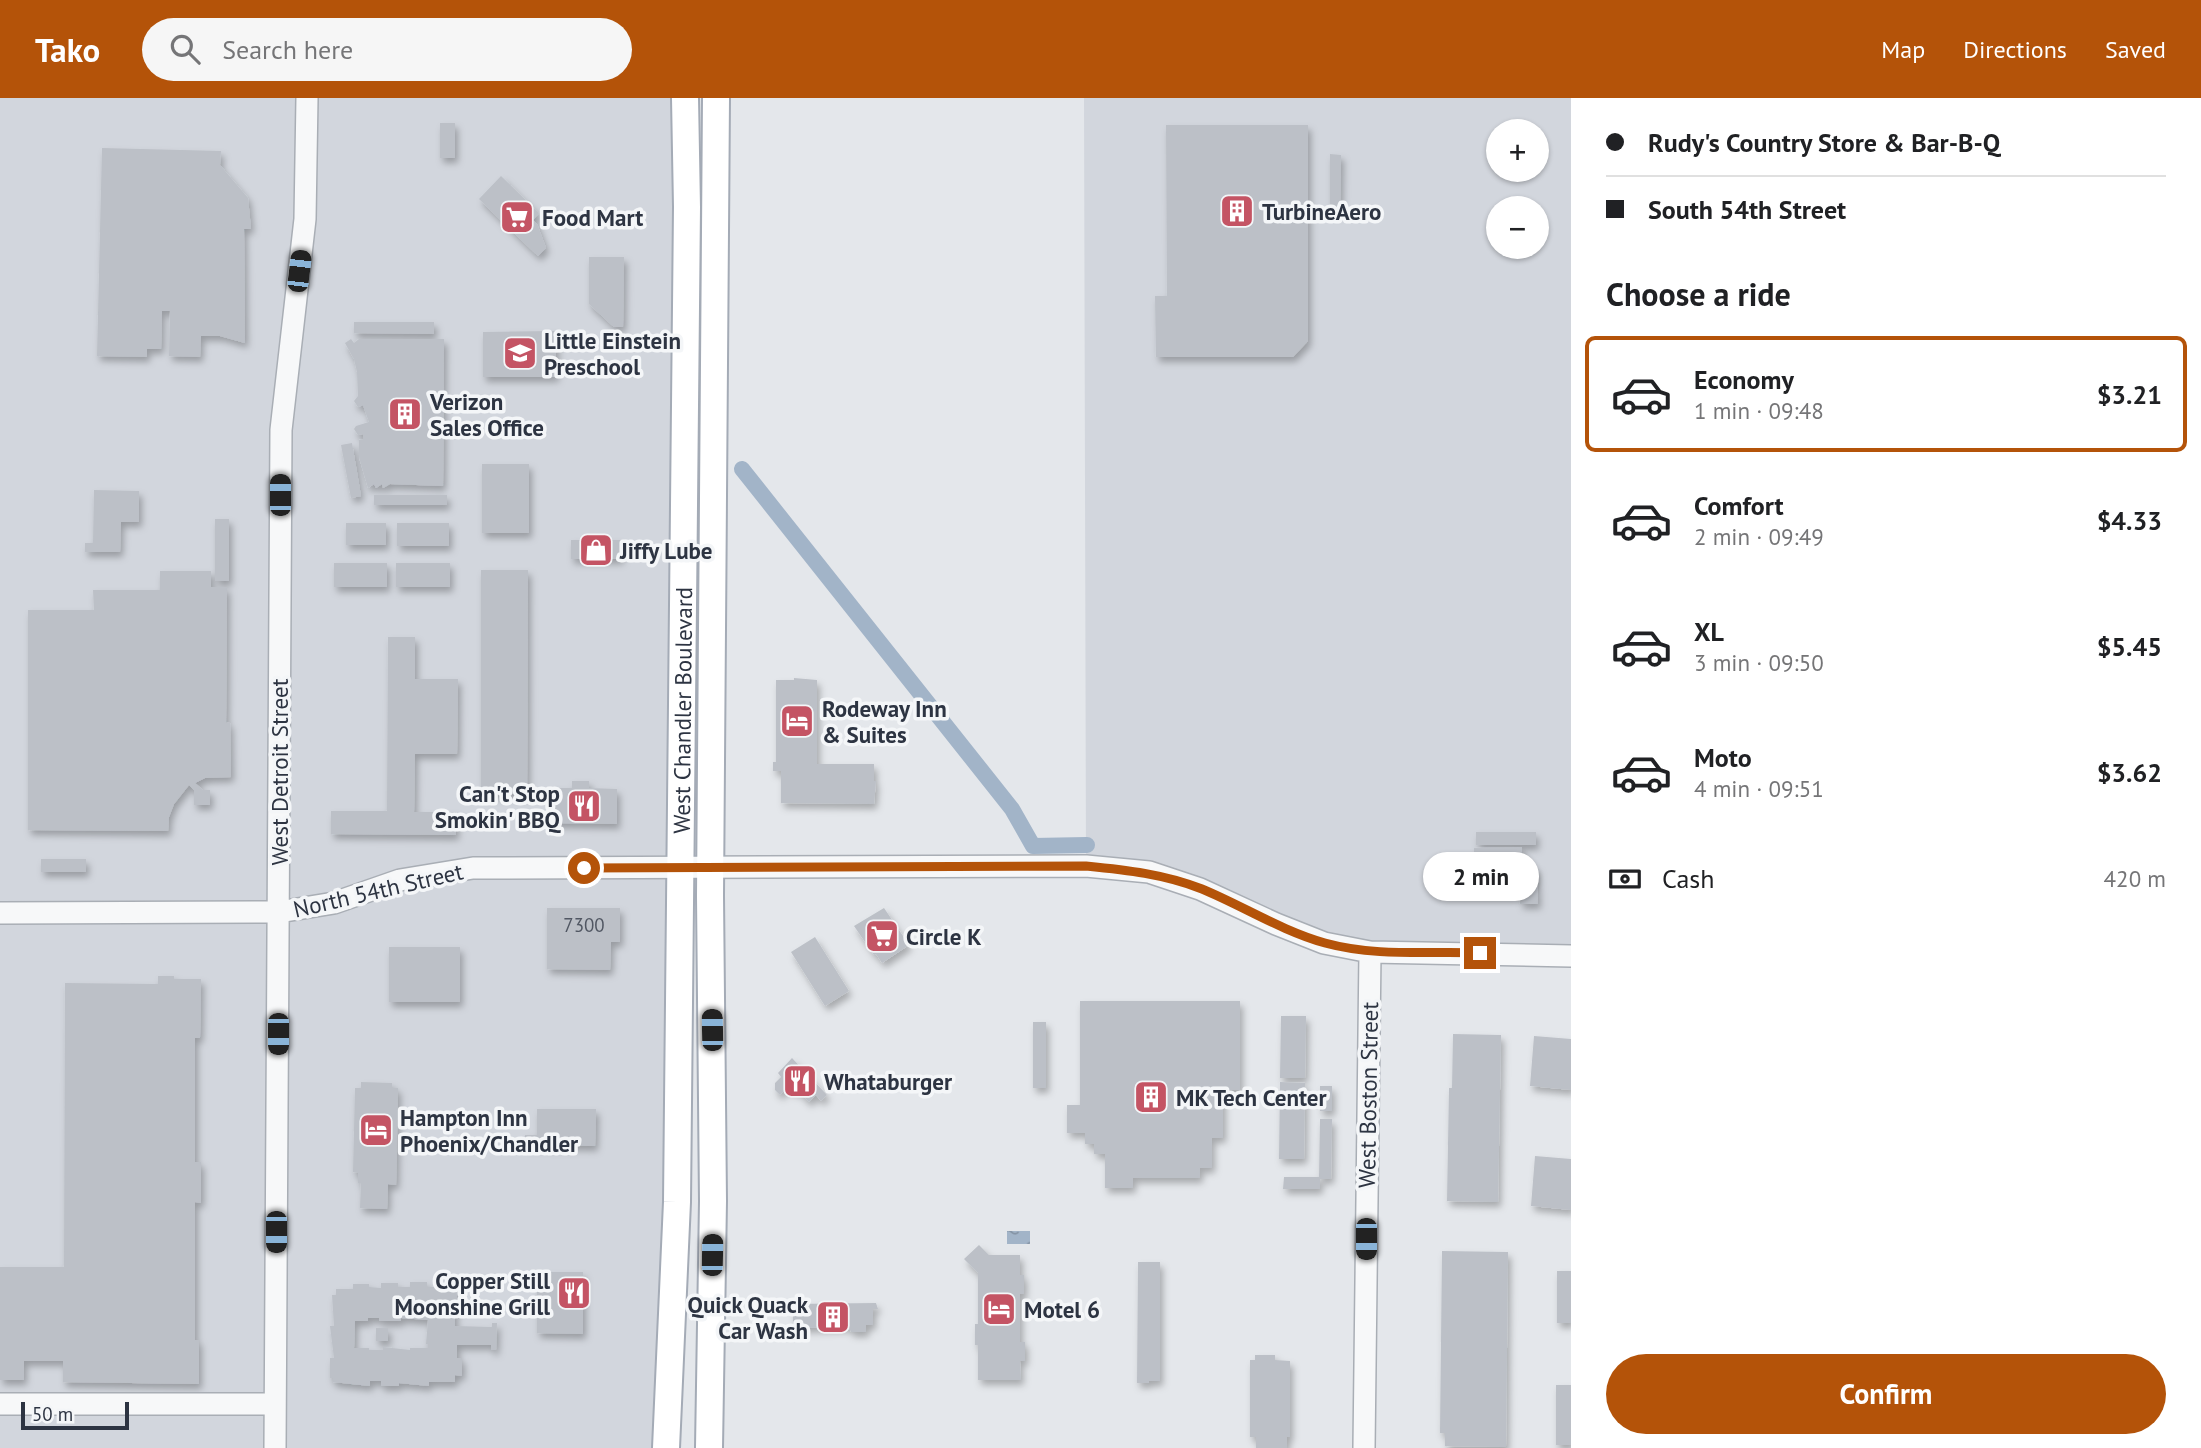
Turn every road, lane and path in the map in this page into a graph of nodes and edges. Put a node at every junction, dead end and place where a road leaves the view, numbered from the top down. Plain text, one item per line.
1 (307, 98) edge
2 (685, 98) edge
3 (716, 98) edge
4 (684, 478) junction
5 (714, 572) junction
6 (681, 867) junction
7 (710, 867) junction
8 (279, 912) junction
9 (0, 913) edge
10 (1370, 952) junction
11 (1571, 956) edge
12 (0, 1404) edge
13 (275, 1404) junction
14 (275, 1448) edge
15 (666, 1448) edge
16 (709, 1448) edge
17 (1364, 1448) edge

1 - 8 street, West Detroit Street
2 - 4 main road, West Chandler Boulevard
3 - 5 main road, West Chandler Boulevard
4 - 5 main road
4 - 6 main road, West Chandler Boulevard
5 - 7 main road, West Chandler Boulevard
6 - 7 street, North 54th Street
6 - 8 street, North 54th Street
6 - 15 main road, West Chandler Boulevard
7 - 10 street, North 54th Street
7 - 16 main road, West Chandler Boulevard
8 - 9 street, North 54th Street
8 - 13 street, West Detroit Street
10 - 11 street, North 54th Street
10 - 17 street, West Boston Street
12 - 13 street
13 - 14 street, West Detroit Street

